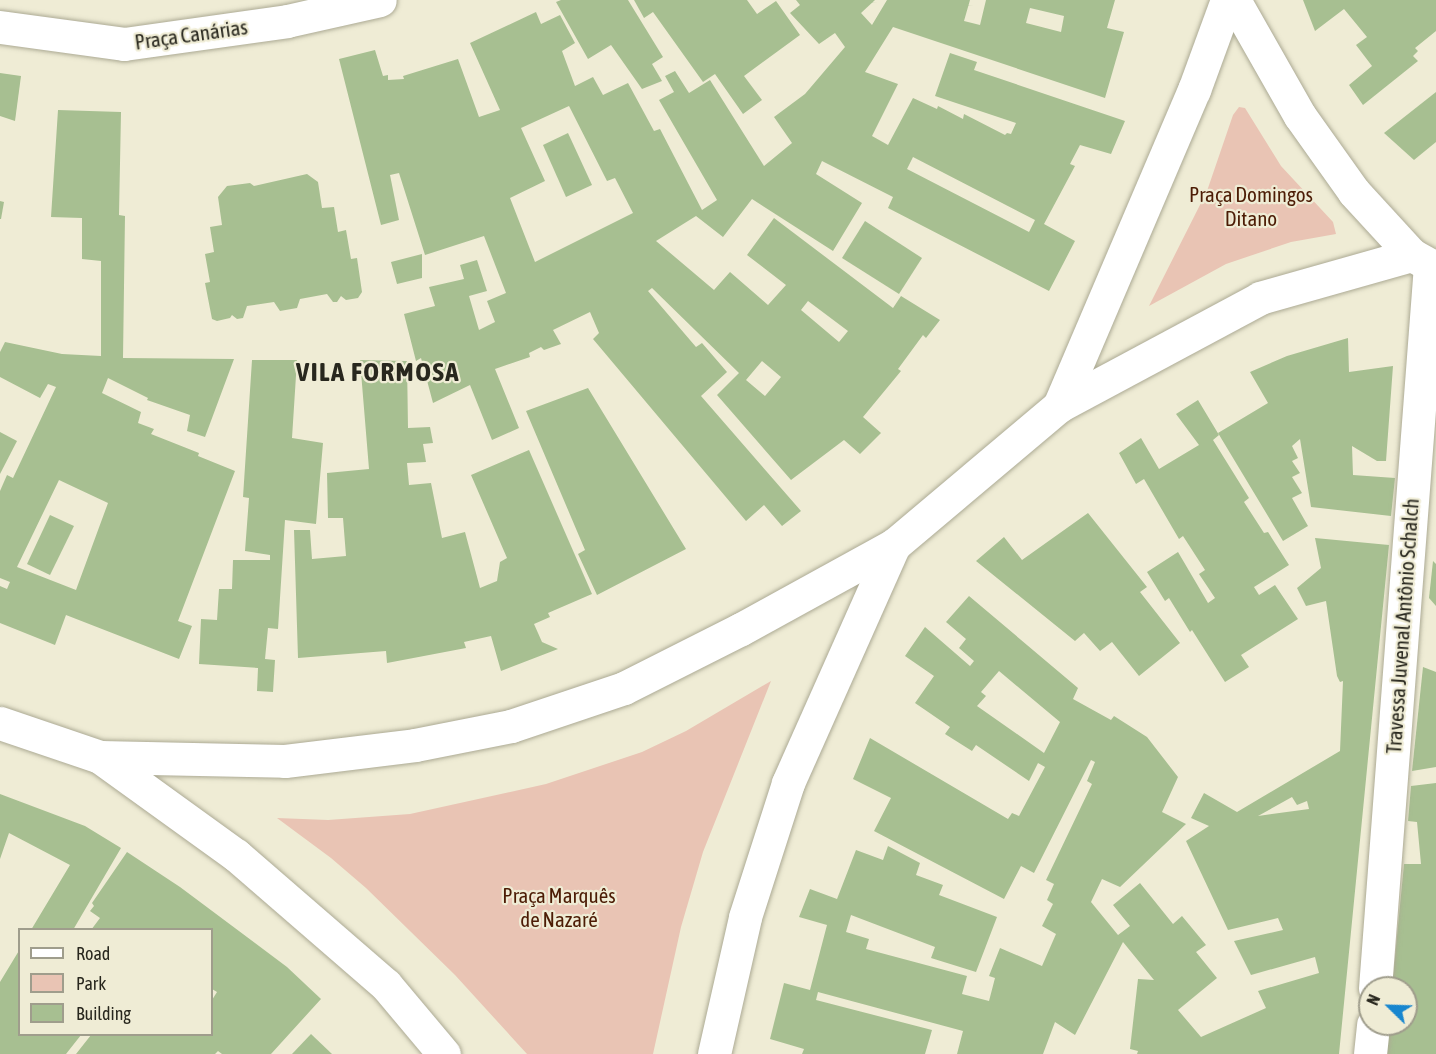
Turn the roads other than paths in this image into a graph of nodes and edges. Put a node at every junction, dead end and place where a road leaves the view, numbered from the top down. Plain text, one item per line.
1 (380, 0) edge
2 (1227, 0) edge
3 (1234, 0) edge
4 (0, 27) edge
5 (1426, 262) edge
6 (1059, 406) junction
7 (894, 545) junction
8 (0, 723) edge
9 (100, 757) junction
10 (1376, 976) edge
11 (1371, 1036) edge
12 (444, 1054) edge
13 (714, 1054) edge
14 (1370, 1054) edge

1 - 4 street, Praça Canárias
2 - 6 street
3 - 5 street
5 - 6 street
5 - 10 street, Travessa Juvenal Antônio Schalch
6 - 7 street
7 - 9 street
7 - 13 street
8 - 9 street
9 - 12 street
11 - 14 street

